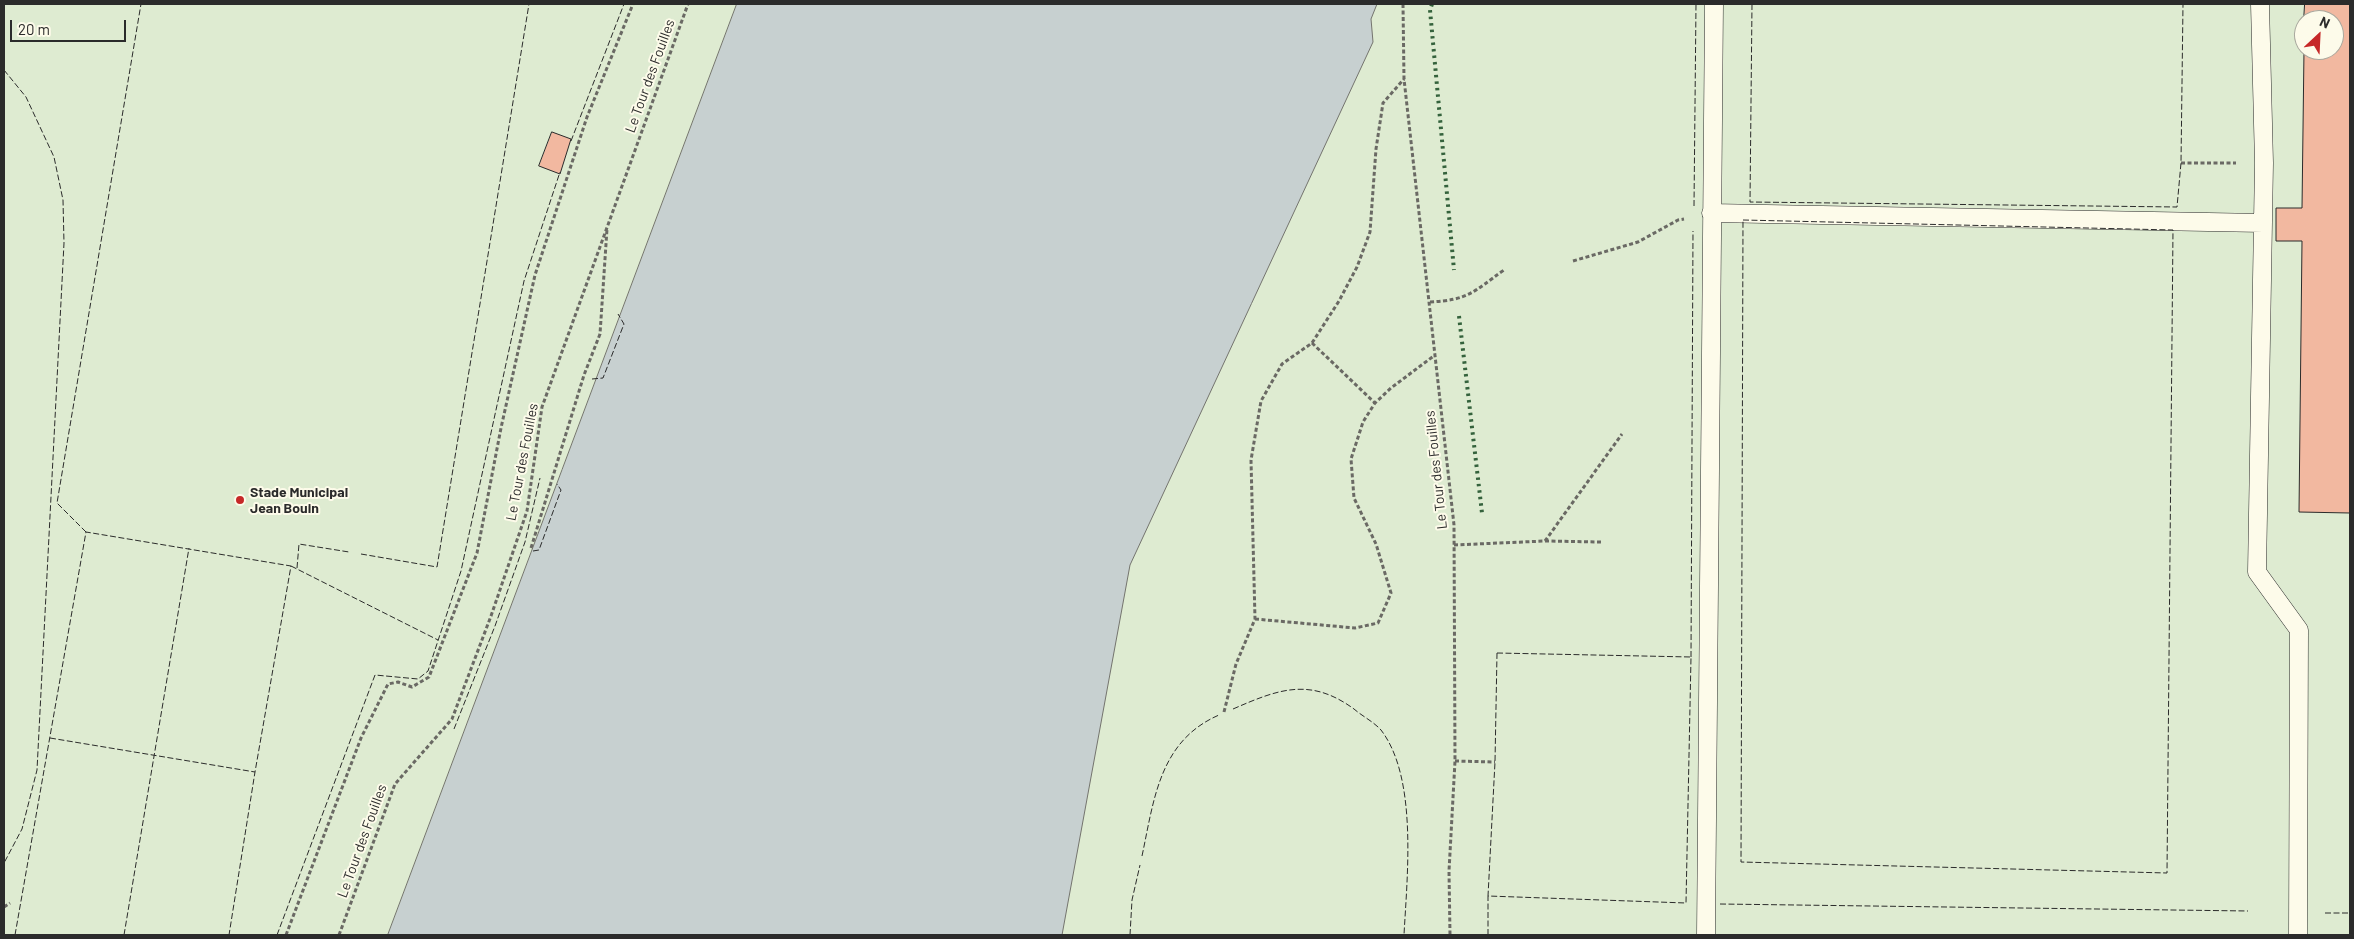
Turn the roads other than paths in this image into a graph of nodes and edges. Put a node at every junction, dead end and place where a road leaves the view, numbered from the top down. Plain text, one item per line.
1 (1714, 4) edge
2 (2260, 4) edge
3 (1711, 213) junction
4 (2263, 223) junction
5 (1706, 935) edge
6 (2298, 935) edge

1 - 3 lane
2 - 4 lane
3 - 4 lane
3 - 5 lane
4 - 6 lane

